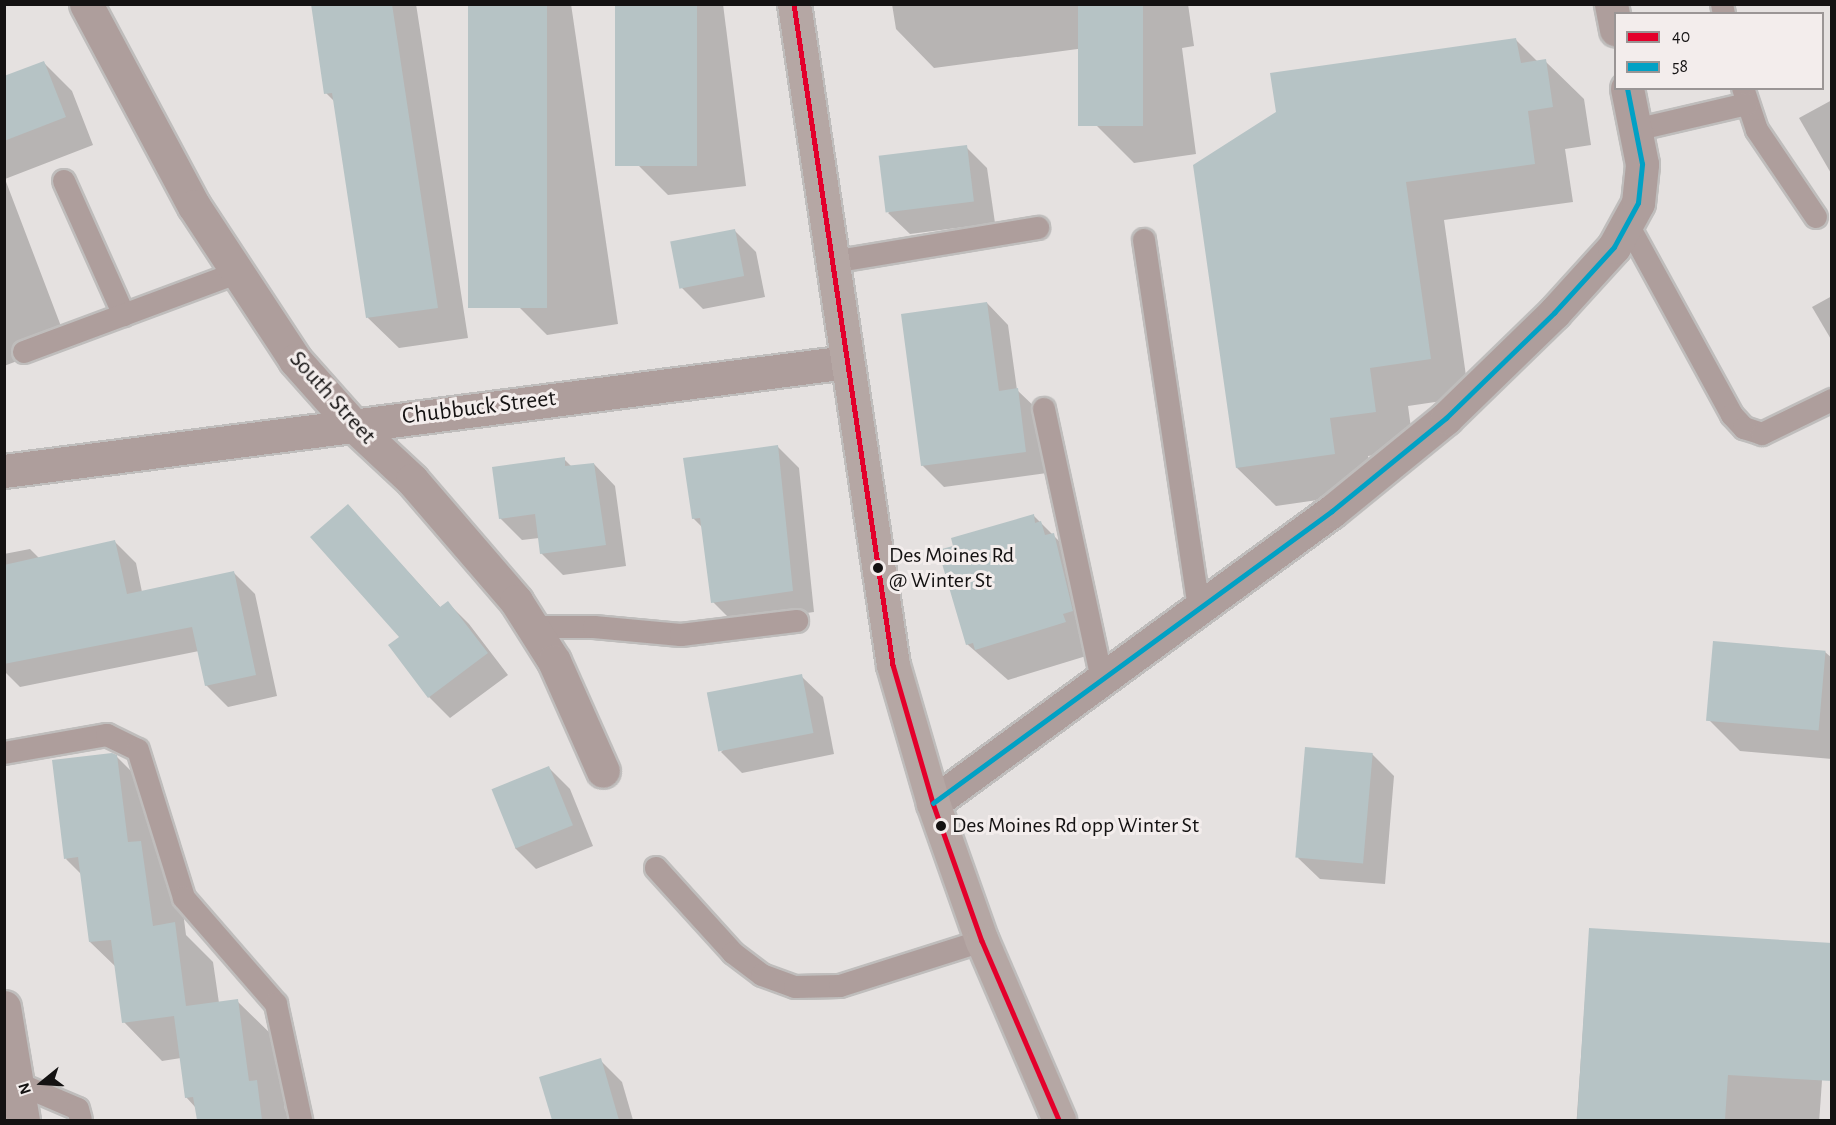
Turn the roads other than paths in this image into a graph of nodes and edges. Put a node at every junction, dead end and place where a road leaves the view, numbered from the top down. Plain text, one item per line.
1 (86, 4) edge
2 (794, 4) edge
3 (1611, 4) edge
4 (1614, 20) edge
5 (1627, 90) edge
6 (1745, 96) edge
7 (1635, 130) junction
8 (64, 181) dead end
9 (1816, 217) dead end
10 (1628, 223) junction
11 (1038, 228) dead end
12 (1144, 240) dead end
13 (832, 262) junction
14 (236, 273) junction
15 (124, 315) junction
16 (24, 352) dead end
17 (847, 362) junction
18 (1832, 400) edge
19 (1044, 409) dead end
20 (352, 424) junction
21 (4, 471) edge
22 (1199, 608) junction
23 (797, 621) dead end
24 (532, 627) junction
25 (1102, 680) junction
26 (4, 753) edge
27 (603, 771) dead end
28 (933, 803) junction
29 (656, 868) dead end
30 (982, 941) junction
31 (4, 1007) edge
32 (17, 1083) junction
33 (23, 1120) edge
34 (81, 1120) edge
35 (301, 1120) edge
36 (1059, 1120) edge

1 - 14 street, South Street
2 - 13 street
3 - 4 street
5 - 7 street
6 - 7 lane
6 - 9 lane
7 - 10 street
8 - 15 lane
10 - 18 lane
10 - 22 street
11 - 13 lane
12 - 22 lane
13 - 17 street
14 - 15 lane
14 - 20 street, South Street
15 - 16 lane
17 - 20 street, Chubbuck Street
17 - 28 street
19 - 25 lane
20 - 21 street, Chubbuck Street
20 - 24 street, South Street
22 - 25 street
23 - 24 lane
24 - 27 street, South Street
25 - 28 street
26 - 35 lane
28 - 30 street
29 - 30 lane
30 - 36 street
31 - 32 street
32 - 33 street
32 - 34 lane

